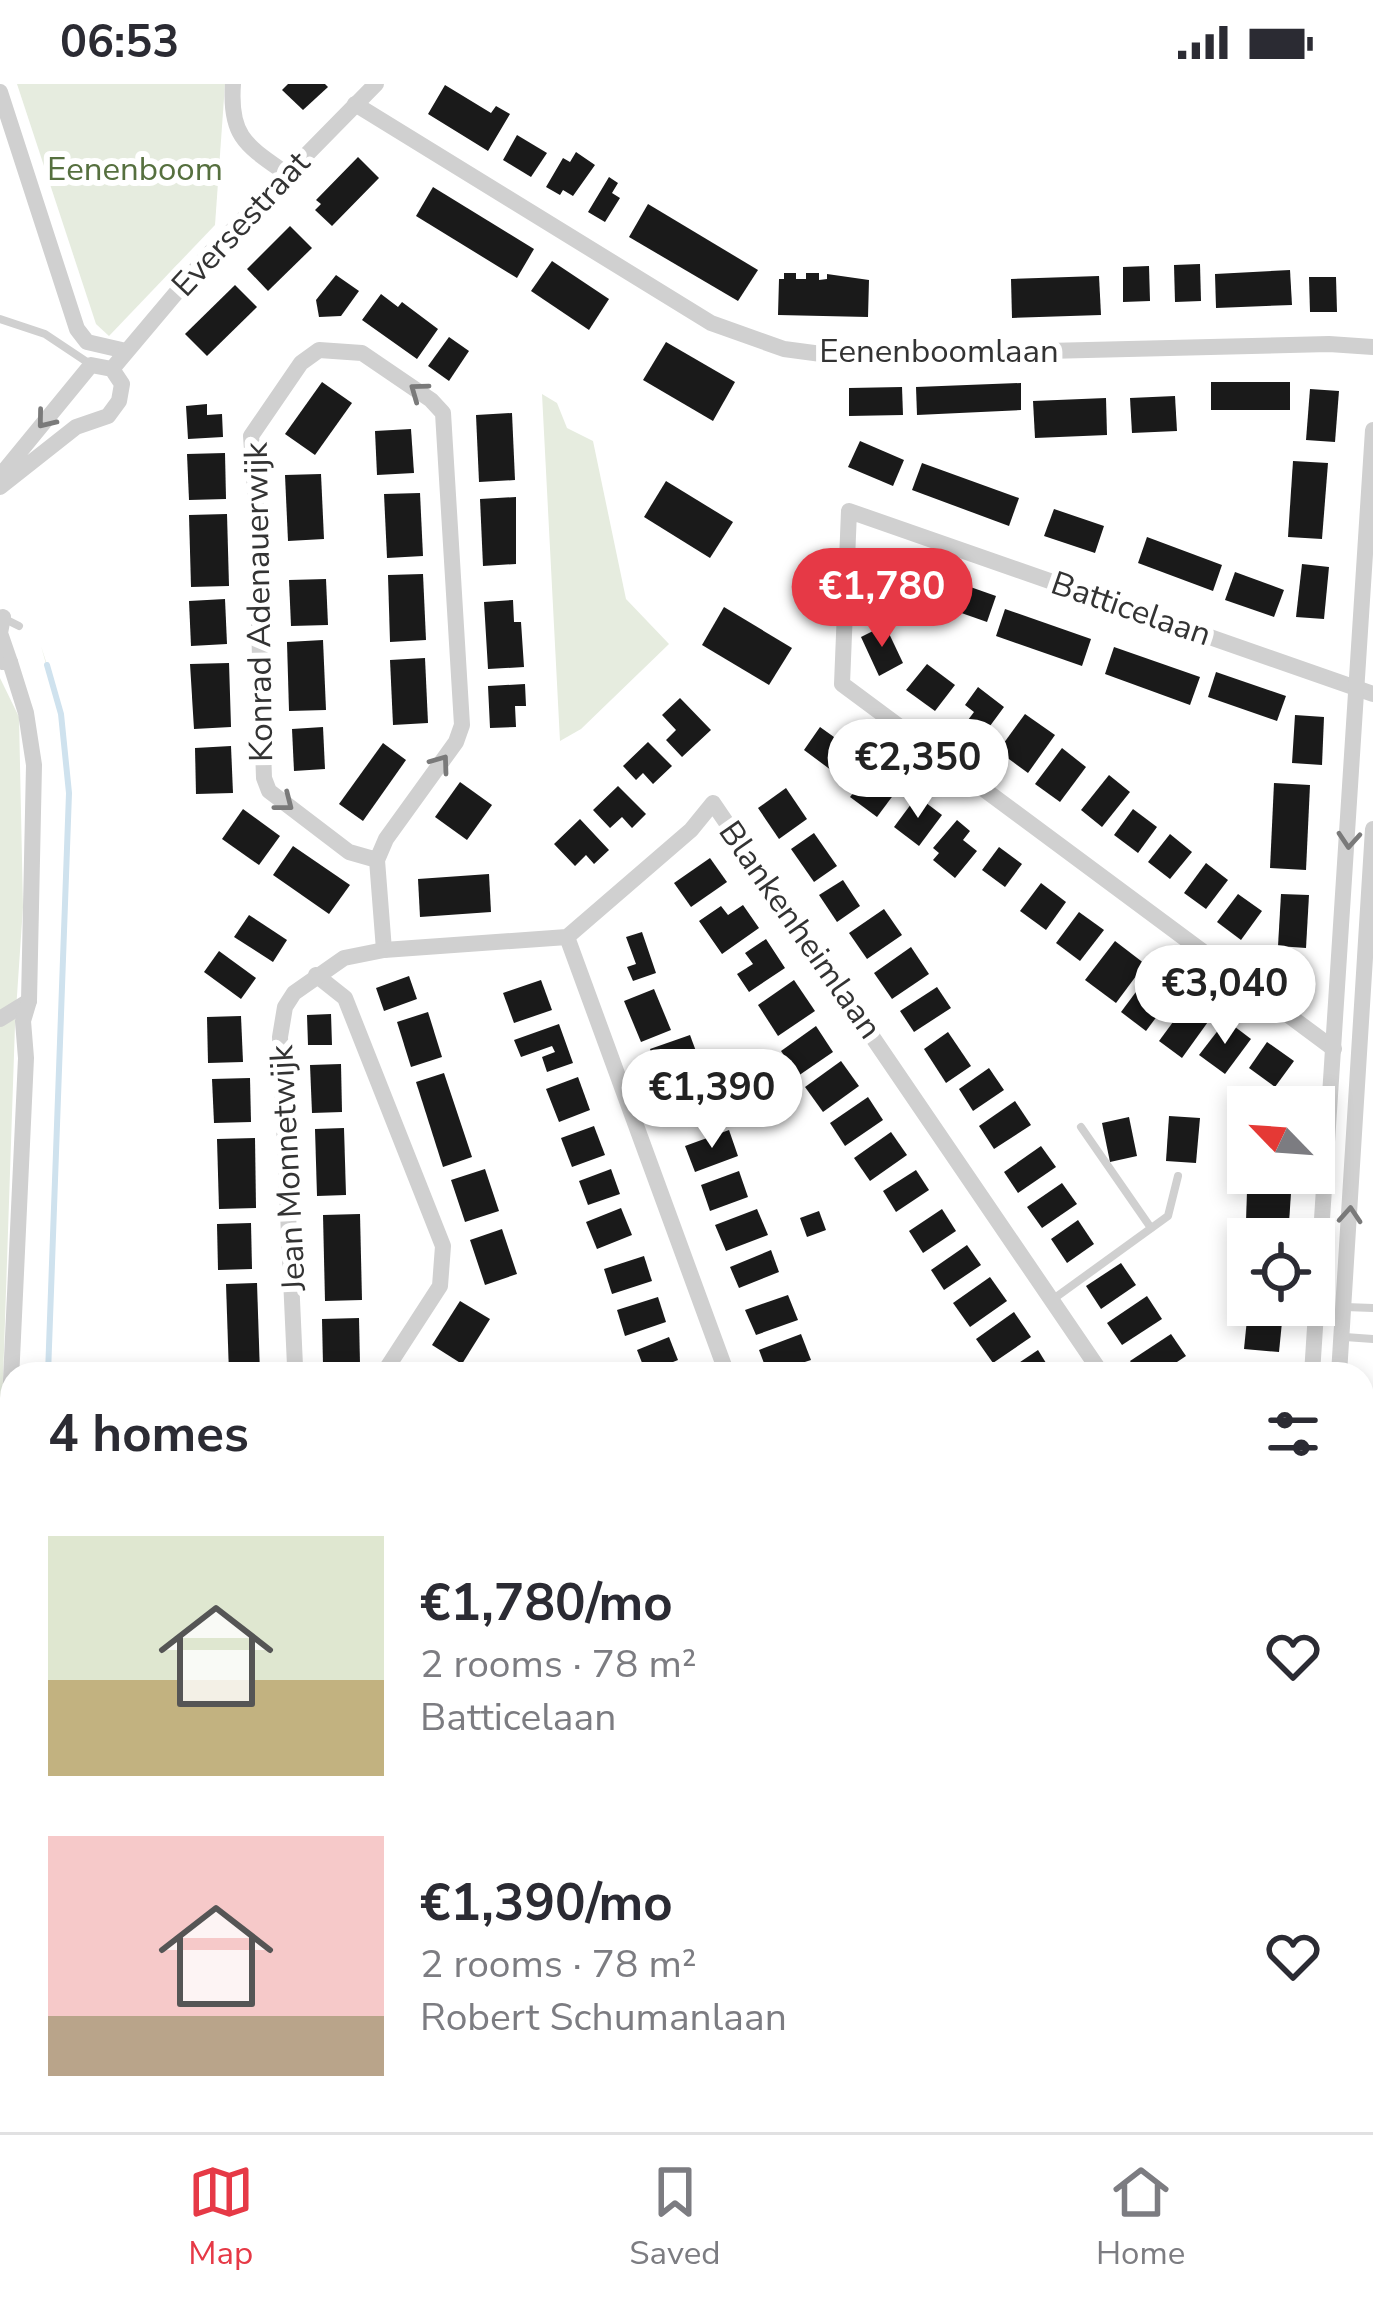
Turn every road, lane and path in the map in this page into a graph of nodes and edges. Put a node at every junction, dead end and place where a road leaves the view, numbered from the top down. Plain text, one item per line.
1 (233, 84) edge
2 (376, 84) edge
3 (0, 92) edge
4 (355, 104) junction
5 (287, 174) junction
6 (0, 319) edge
7 (1373, 347) edge
8 (126, 351) junction
9 (91, 365) junction
10 (112, 369) junction
11 (1373, 430) edge
12 (0, 476) edge
13 (0, 487) edge
14 (7, 620) edge
15 (5, 662) edge
16 (1366, 691) edge
17 (1373, 830) edge
18 (376, 860) junction
19 (567, 937) junction
20 (384, 950) junction
21 (316, 974) junction
22 (1340, 975) junction
23 (1369, 978) edge
24 (28, 1001) junction
25 (1336, 1016) junction
26 (0, 1018) edge
27 (1368, 1018) edge
28 (1334, 1049) junction
29 (1081, 1127) dead end
30 (1178, 1176) dead end
31 (1151, 1228) junction
32 (7, 1294) edge
33 (1052, 1300) junction
34 (1343, 1307) junction
35 (1373, 1308) edge
36 (1342, 1337) junction
37 (1373, 1339) edge
38 (7, 1362) edge
39 (295, 1362) edge
40 (391, 1362) edge
41 (724, 1362) edge
42 (1094, 1362) edge
43 (1313, 1362) edge
44 (1340, 1362) edge

1 - 5 street
2 - 4 street, Eversestraat
3 - 8 street
4 - 5 street, Eversestraat
4 - 7 street, Eenenboomlaan
5 - 8 street, Eversestraat
6 - 9 lane
8 - 10 street, Eversestraat
9 - 10 street
9 -> 12 street
10 - 13 street, Eversestraat
11 - 16 street
14 - 15 street
15 - 24 street
16 -> 22 street
16 - 28 street, Batticelaan
17 - 23 street
18 -> 18 street, Konrad Adenauerwijk
18 - 20 street
19 - 20 street
19 - 33 street, Blankenheimlaan
19 - 41 street
20 - 21 street
21 - 39 street, Jean Monnetwijk
21 - 40 street
22 - 23 street
22 - 25 street
23 - 27 street
24 - 26 street
24 - 32 street
25 - 27 street
25 - 28 street
34 -> 27 street
28 - 43 street
29 - 31 lane
30 - 31 lane
31 - 33 lane
32 - 38 street
33 - 42 street, Blankenheimlaan
34 - 35 lane
34 - 36 street
36 - 37 lane
36 - 44 street

